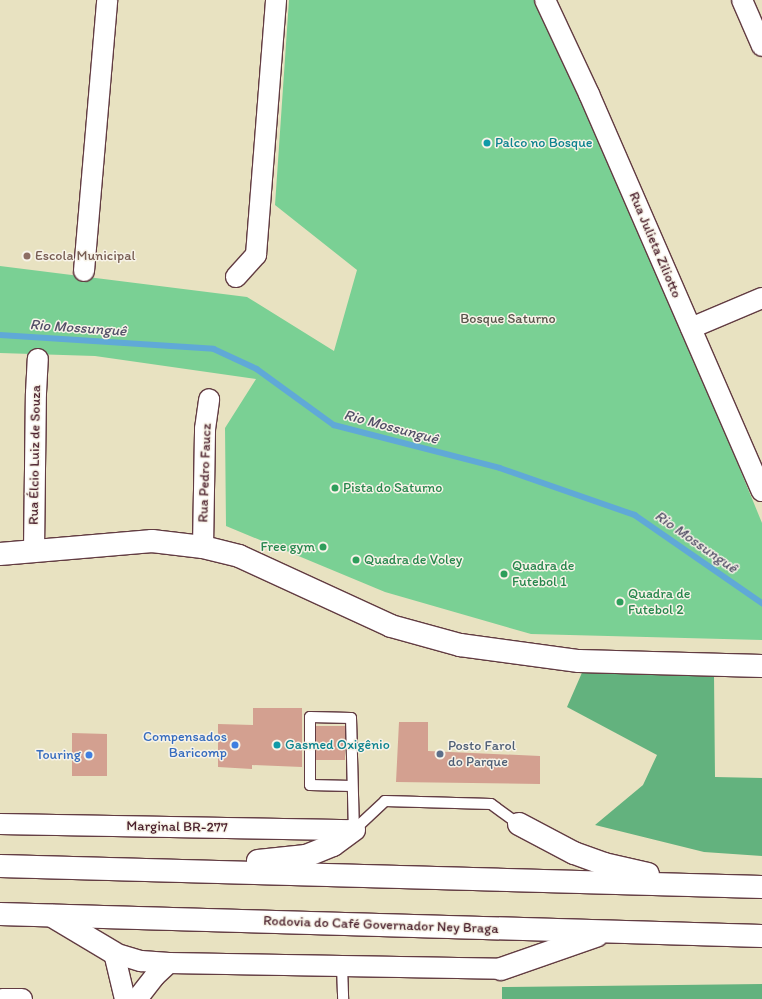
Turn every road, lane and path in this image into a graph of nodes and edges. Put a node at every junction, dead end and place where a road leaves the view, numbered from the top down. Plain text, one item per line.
1 (107, 0) edge
2 (276, 0) edge
3 (545, 0) edge
4 (742, 0) edge
5 (762, 46) edge
6 (84, 271) dead end
7 (236, 277) dead end
8 (762, 298) edge
9 (690, 328) junction
10 (38, 359) dead end
11 (208, 400) dead end
12 (762, 491) edge
13 (203, 547) junction
14 (34, 551) junction
15 (0, 554) edge
16 (762, 666) edge
17 (352, 786) junction
18 (0, 824) edge
19 (519, 824) joint
20 (354, 830) junction
21 (0, 866) edge
22 (134, 869) junction
23 (716, 886) junction
24 (762, 887) edge
25 (0, 914) edge
26 (51, 916) junction
27 (610, 932) junction
28 (762, 936) edge
29 (114, 953) junction
30 (169, 963) junction
31 (342, 966) junction
32 (500, 969) joint
33 (2, 999) edge
34 (22, 999) edge
35 (125, 999) edge
36 (136, 999) edge
37 (343, 999) edge

1 - 6 street
2 - 7 street
3 - 9 street, Rua Julieta Ziliotto
4 - 5 street
8 - 9 street
9 - 12 street, Rua Julieta Ziliotto
10 - 14 street, Rua Élcio Luiz de Souza
11 - 13 street, Rua Pedro Faucz
13 - 14 main road
13 - 16 main road
14 - 15 main road
17 - 17 lane
17 - 20 lane
18 - 20 street, Marginal BR-277
19 - 20 lane
19 - 23 main road
20 - 22 main road
21 - 22 main road
22 - 23 main road
23 - 24 main road
25 - 26 main road, Rodovia do Café Governador Ney Braga
26 - 27 main road, Rodovia do Café Governador Ney Braga
26 - 29 main road
27 - 28 main road, Rodovia do Café Governador Ney Braga
27 - 32 main road
29 - 30 street
29 - 35 street
30 - 31 street
30 - 36 street
31 - 32 street
31 - 37 lane
33 - 34 street

